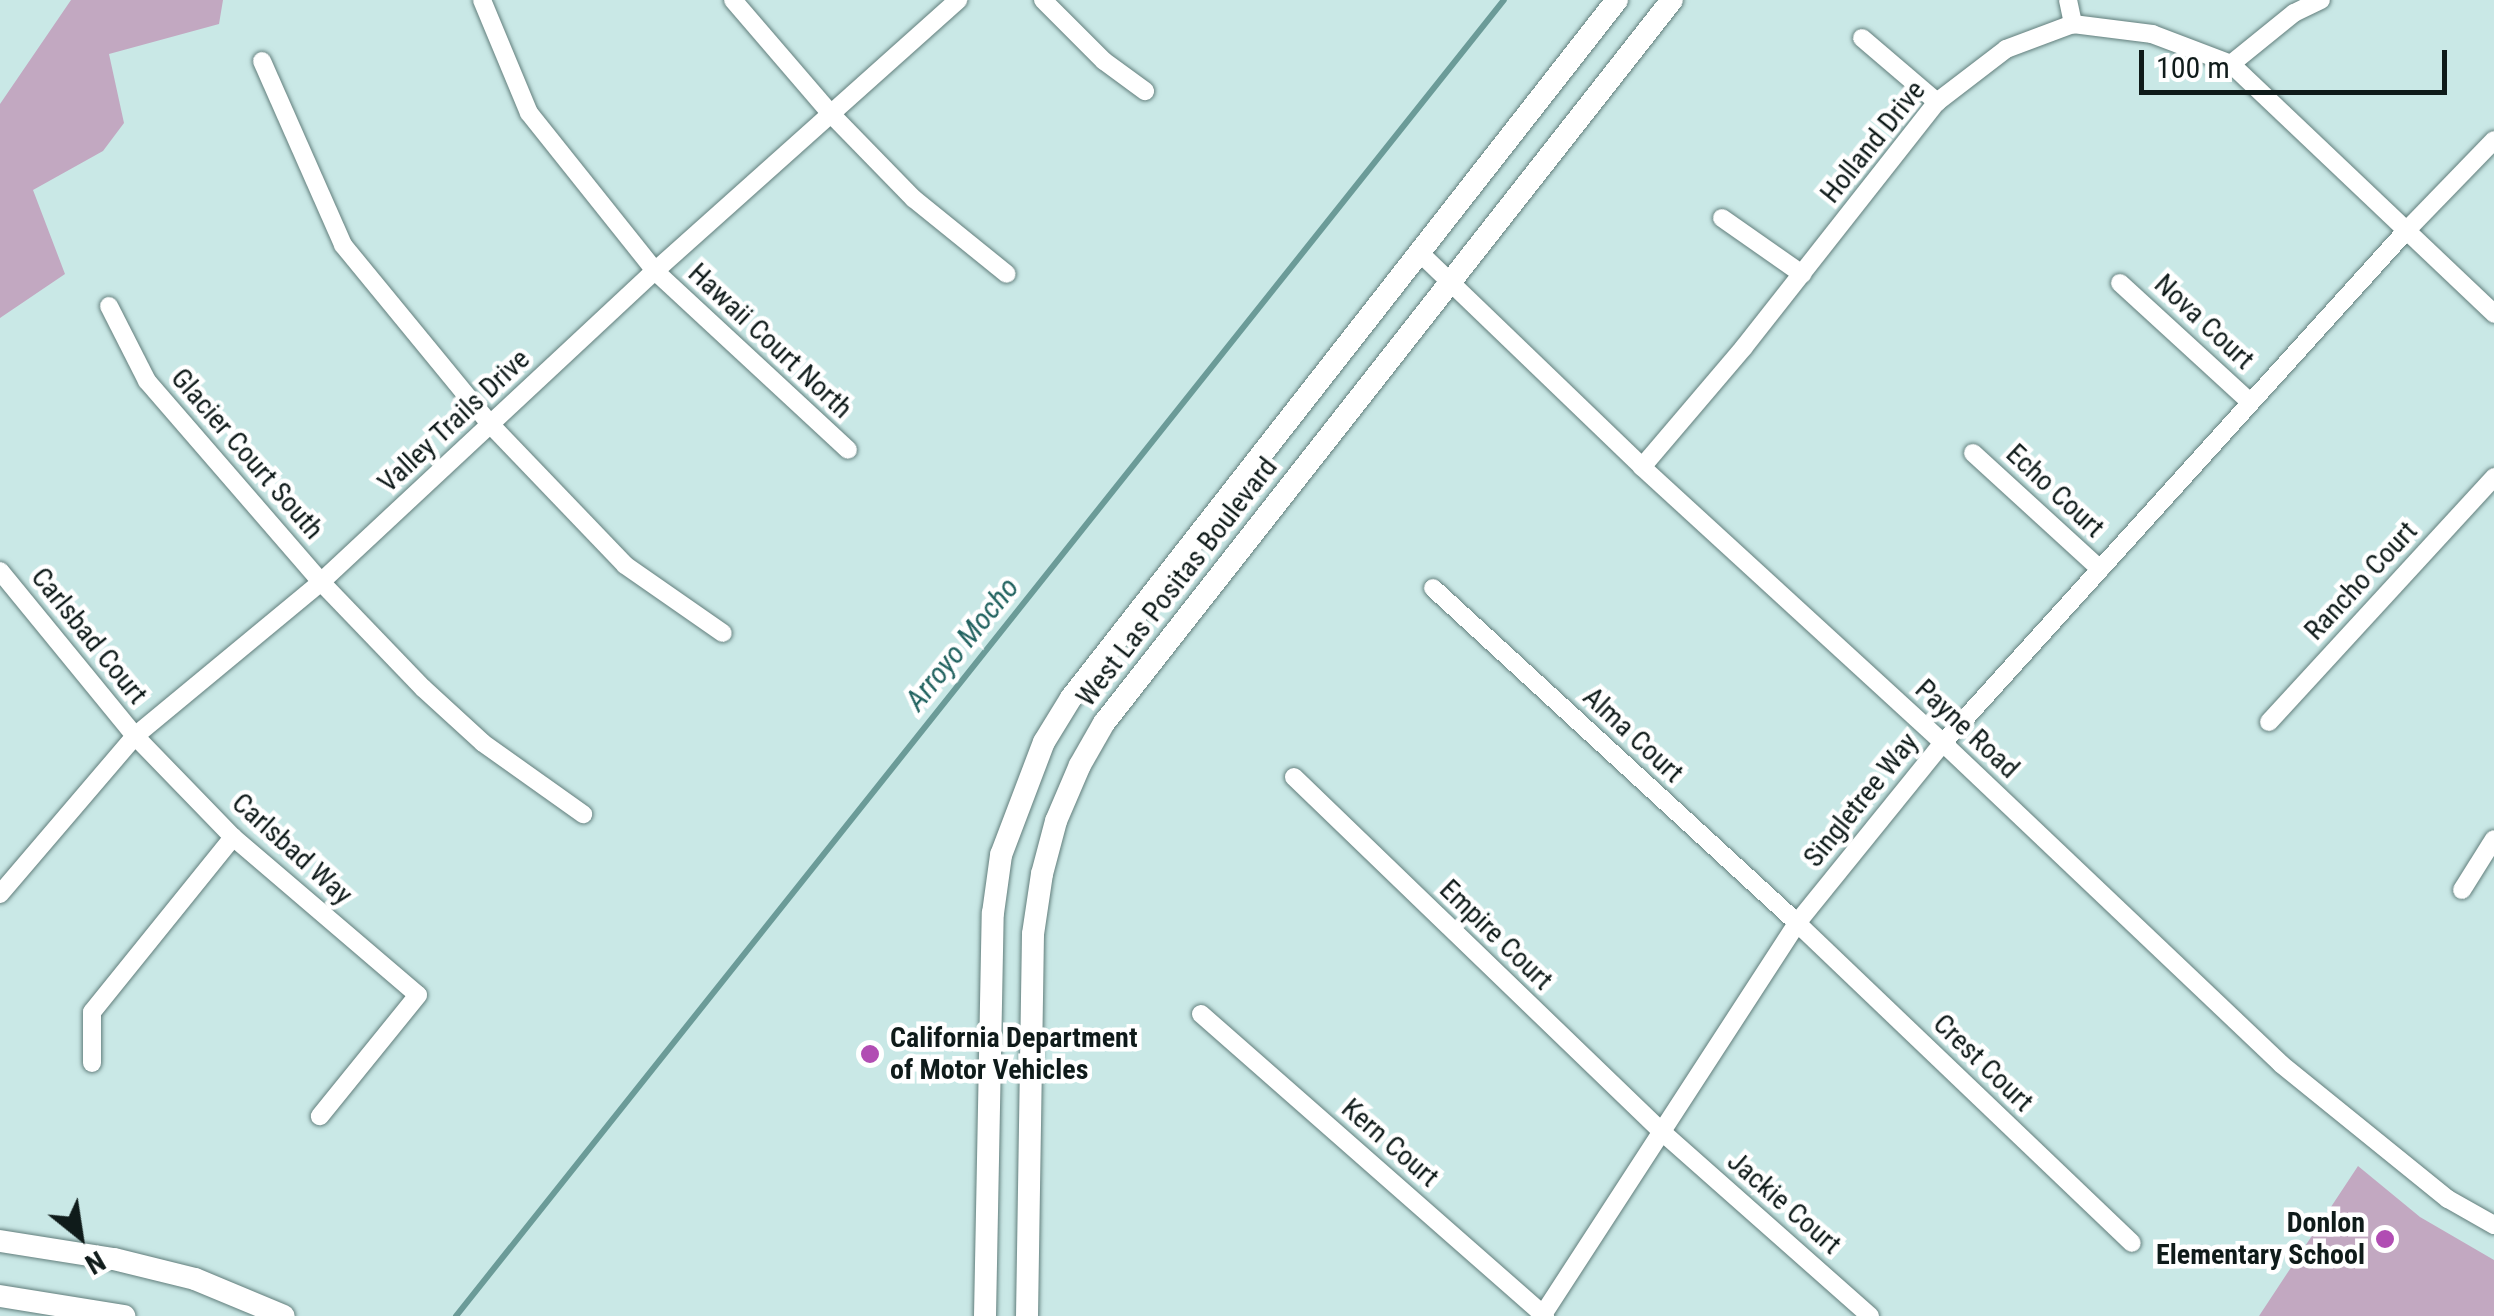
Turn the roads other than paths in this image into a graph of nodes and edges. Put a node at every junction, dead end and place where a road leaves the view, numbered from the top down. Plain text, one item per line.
1 (482, 0) edge
2 (733, 0) edge
3 (958, 0) edge
4 (1043, 0) edge
5 (1617, 0) edge
6 (1672, 0) edge
7 (2068, 0) edge
8 (2321, 0) edge
9 (2072, 24) junction
10 (1862, 38) dead end
11 (262, 61) dead end
12 (2231, 64) junction
13 (1145, 91) dead end
14 (1937, 102) junction
15 (832, 115) junction
16 (2494, 140) edge
17 (1722, 218) dead end
18 (2405, 232) junction
19 (1420, 253) junction
20 (655, 271) junction
21 (1007, 274) dead end
22 (1802, 274) junction
23 (1450, 280) junction
24 (2120, 283) dead end
25 (109, 306) dead end
26 (2494, 314) edge
27 (2250, 402) junction
28 (490, 424) junction
29 (848, 450) dead end
30 (1973, 452) dead end
31 (1642, 467) junction
32 (2494, 477) edge
33 (2100, 569) junction
34 (0, 571) edge
35 (321, 582) junction
36 (1432, 588) dead end
37 (722, 632) dead end
38 (2268, 722) dead end
39 (136, 736) junction
40 (1943, 743) junction
41 (1294, 777) dead end
42 (583, 814) dead end
43 (233, 837) junction
44 (2494, 839) edge
45 (2462, 890) dead end
46 (0, 894) edge
47 (1797, 923) junction
48 (1201, 1014) dead end
49 (92, 1063) dead end
50 (320, 1116) dead end
51 (1661, 1132) junction
52 (2494, 1225) edge
53 (0, 1241) edge
54 (2132, 1243) dead end
55 (0, 1296) edge
56 (1543, 1315) edge
57 (124, 1316) edge
58 (284, 1316) edge
59 (985, 1316) edge
60 (1028, 1316) edge
61 (1870, 1316) edge

1 - 20 street, Hawaii Court North
2 - 15 street
3 - 15 street, Valley Trails Drive
4 - 13 street
5 - 19 main road, West Las Positas Boulevard
6 - 23 main road, West Las Positas Boulevard
7 - 9 street
8 - 12 street
9 - 12 street, Holland Drive
9 - 14 street, Holland Drive
10 - 14 street
11 - 28 street
12 - 18 street, Holland Drive
14 - 22 street, Holland Drive
15 - 20 street, Valley Trails Drive
15 - 21 street
16 - 18 street, Singletree Way
17 - 22 street
18 - 26 street, Holland Drive
18 - 27 street, Singletree Way
19 - 23 street, Payne Road
19 - 59 main road, West Las Positas Boulevard
20 - 28 street, Valley Trails Drive
20 - 29 street, Hawaii Court North
22 - 31 street, Holland Drive
23 - 31 street, Payne Road
23 - 60 main road, West Las Positas Boulevard
24 - 27 street, Nova Court
25 - 35 street, Glacier Court South
27 - 33 street, Singletree Way
28 - 35 street, Valley Trails Drive
28 - 37 street
30 - 33 street, Echo Court
31 - 40 street, Payne Road
32 - 38 street, Rancho Court
33 - 40 street, Singletree Way
34 - 39 street, Carlsbad Court
35 - 39 street, Valley Trails Drive
35 - 42 street, Glacier Court South
36 - 47 street, Alma Court
39 - 43 street, Carlsbad Way
39 - 46 street, Valley Trails Drive
40 - 47 street, Singletree Way
40 - 52 street, Payne Road
41 - 51 street, Empire Court
43 - 49 street
43 - 50 street, Carlsbad Way
44 - 45 street
47 - 51 street, Singletree Way
47 - 54 street, Crest Court
48 - 56 street, Kern Court
51 - 56 street, Singletree Way
51 - 61 street, Jackie Court
53 - 58 main road
55 - 57 main road

